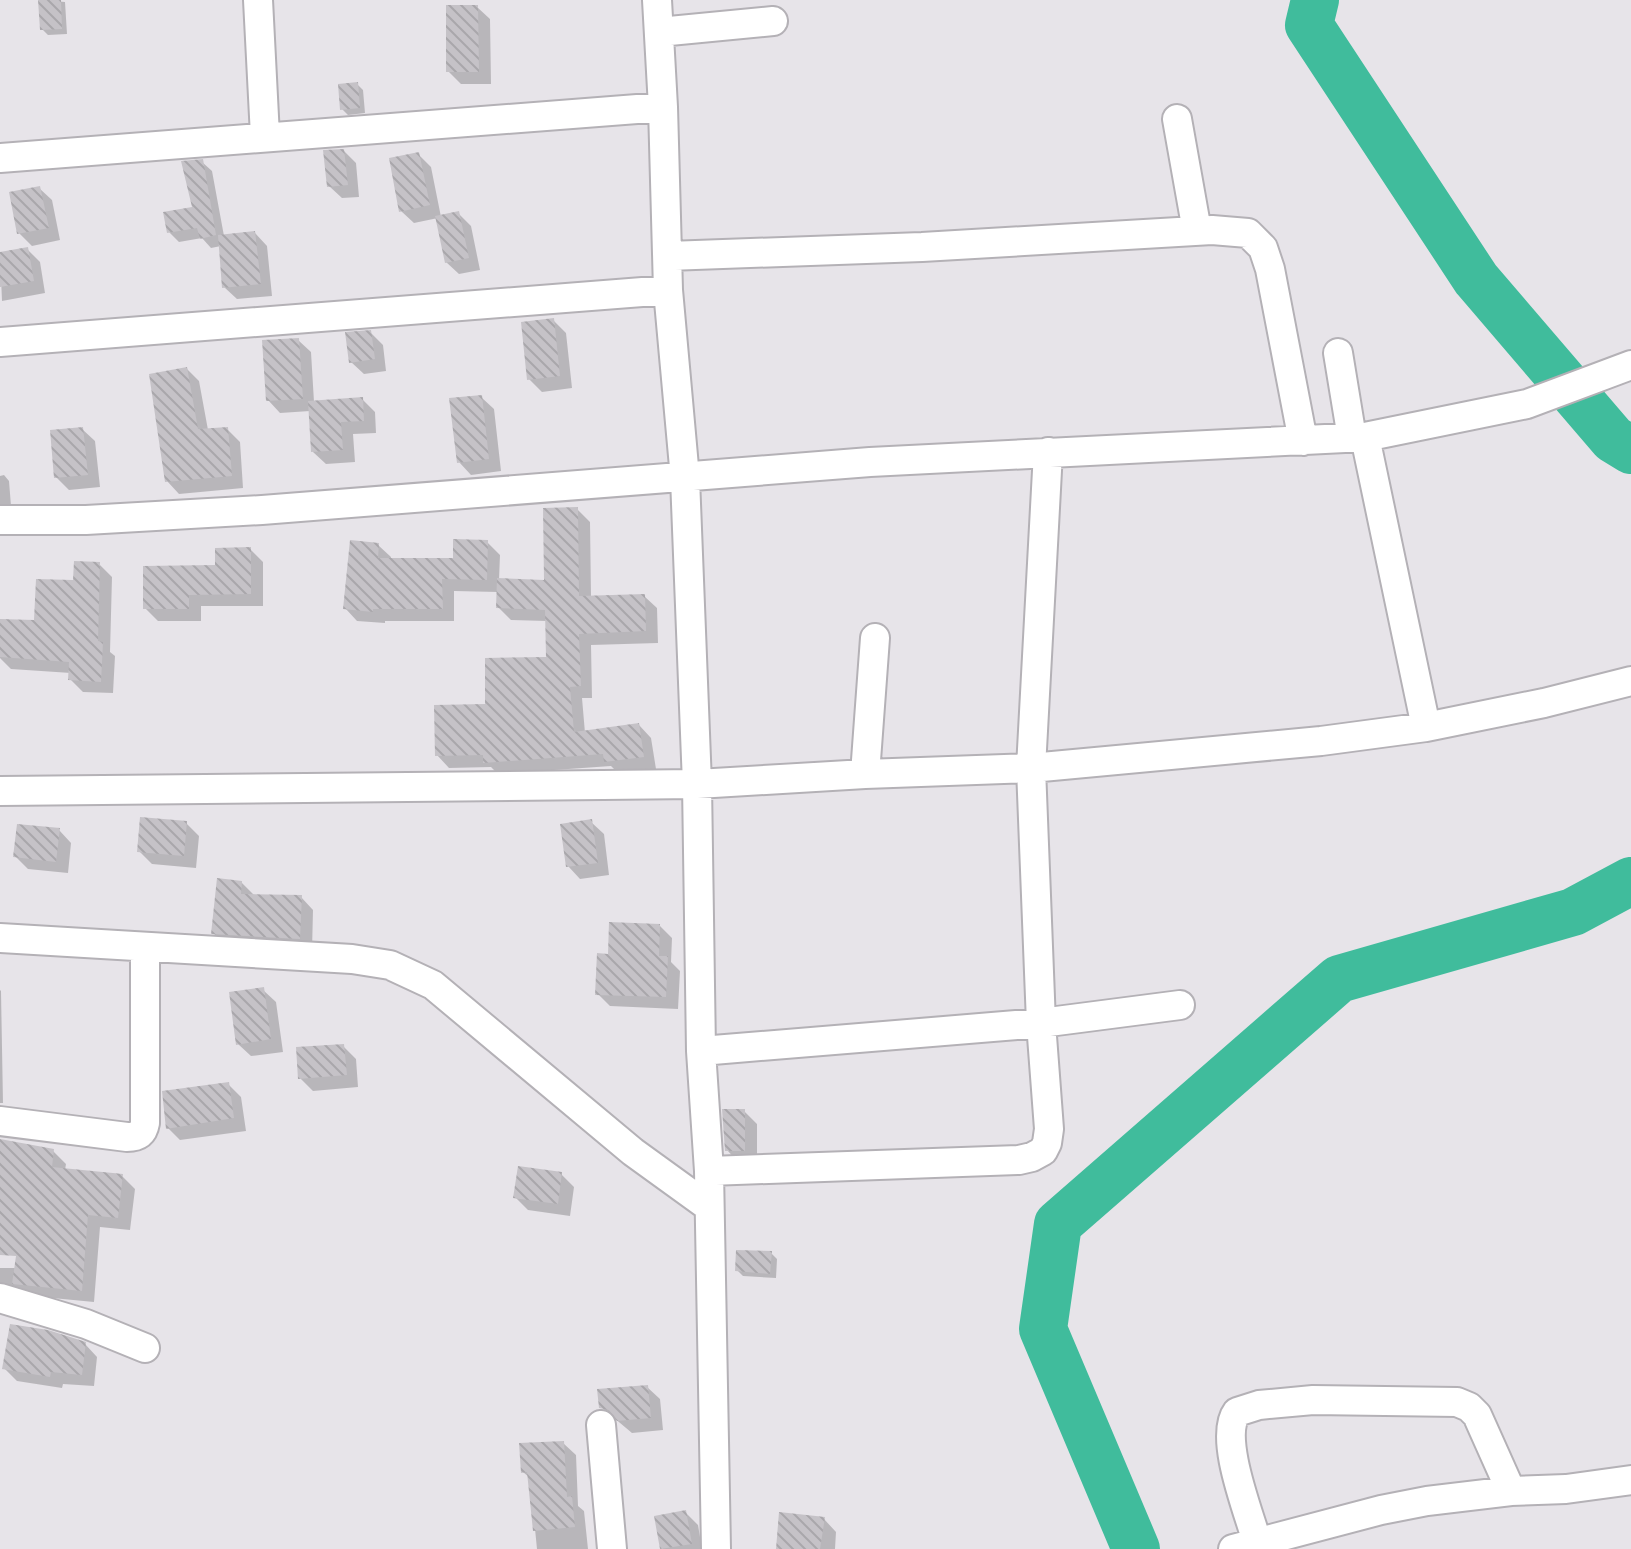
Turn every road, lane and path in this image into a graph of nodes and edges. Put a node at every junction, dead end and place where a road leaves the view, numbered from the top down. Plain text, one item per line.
1 (258, 0) edge
2 (657, 0) edge
3 (773, 21) dead end
4 (659, 32) junction
5 (663, 107) junction
6 (1177, 119) dead end
7 (265, 136) junction
8 (0, 158) edge
9 (1197, 231) junction
10 (668, 256) junction
11 (668, 290) junction
12 (0, 342) edge
13 (1338, 353) dead end
14 (1620, 369) edge
15 (1358, 438) junction
16 (1303, 441) junction
17 (1048, 452) junction
18 (685, 478) junction
19 (0, 520) edge
20 (875, 638) dead end
21 (1631, 681) edge
22 (1426, 727) junction
23 (1031, 768) junction
24 (865, 774) junction
25 (697, 784) junction
26 (0, 791) edge
27 (0, 938) edge
28 (145, 947) junction
29 (1180, 1005) dead end
30 (1041, 1023) junction
31 (701, 1051) junction
32 (0, 1121) edge
33 (709, 1171) junction
34 (709, 1207) junction
35 (0, 1298) edge
36 (145, 1348) dead end
37 (601, 1425) dead end
38 (1631, 1480) edge
39 (1511, 1491) junction
40 (1245, 1545) edge
41 (612, 1549) edge
42 (716, 1549) edge

1 - 7 street
2 - 4 street
3 - 4 street
4 - 5 street
5 - 7 street
5 - 10 street
6 - 9 street
7 - 8 street
9 - 10 street
9 - 16 street
10 - 11 street
11 - 12 street
11 - 18 street
13 - 15 street
14 - 15 street
15 - 16 street
15 - 22 street
16 - 17 street
17 - 18 street
17 - 23 street
18 - 19 street
18 - 25 street
20 - 24 street
21 - 22 street
22 - 23 street
23 - 24 street
23 - 30 street
24 - 25 street
25 - 26 street
25 - 31 street
27 - 28 street
28 - 32 street
28 - 34 street
29 - 30 street
30 - 31 street
30 - 33 street
31 - 33 street
33 - 34 street
34 - 42 street
35 - 36 street
37 - 41 street
38 - 39 street
39 - 40 street
39 - 40 street

